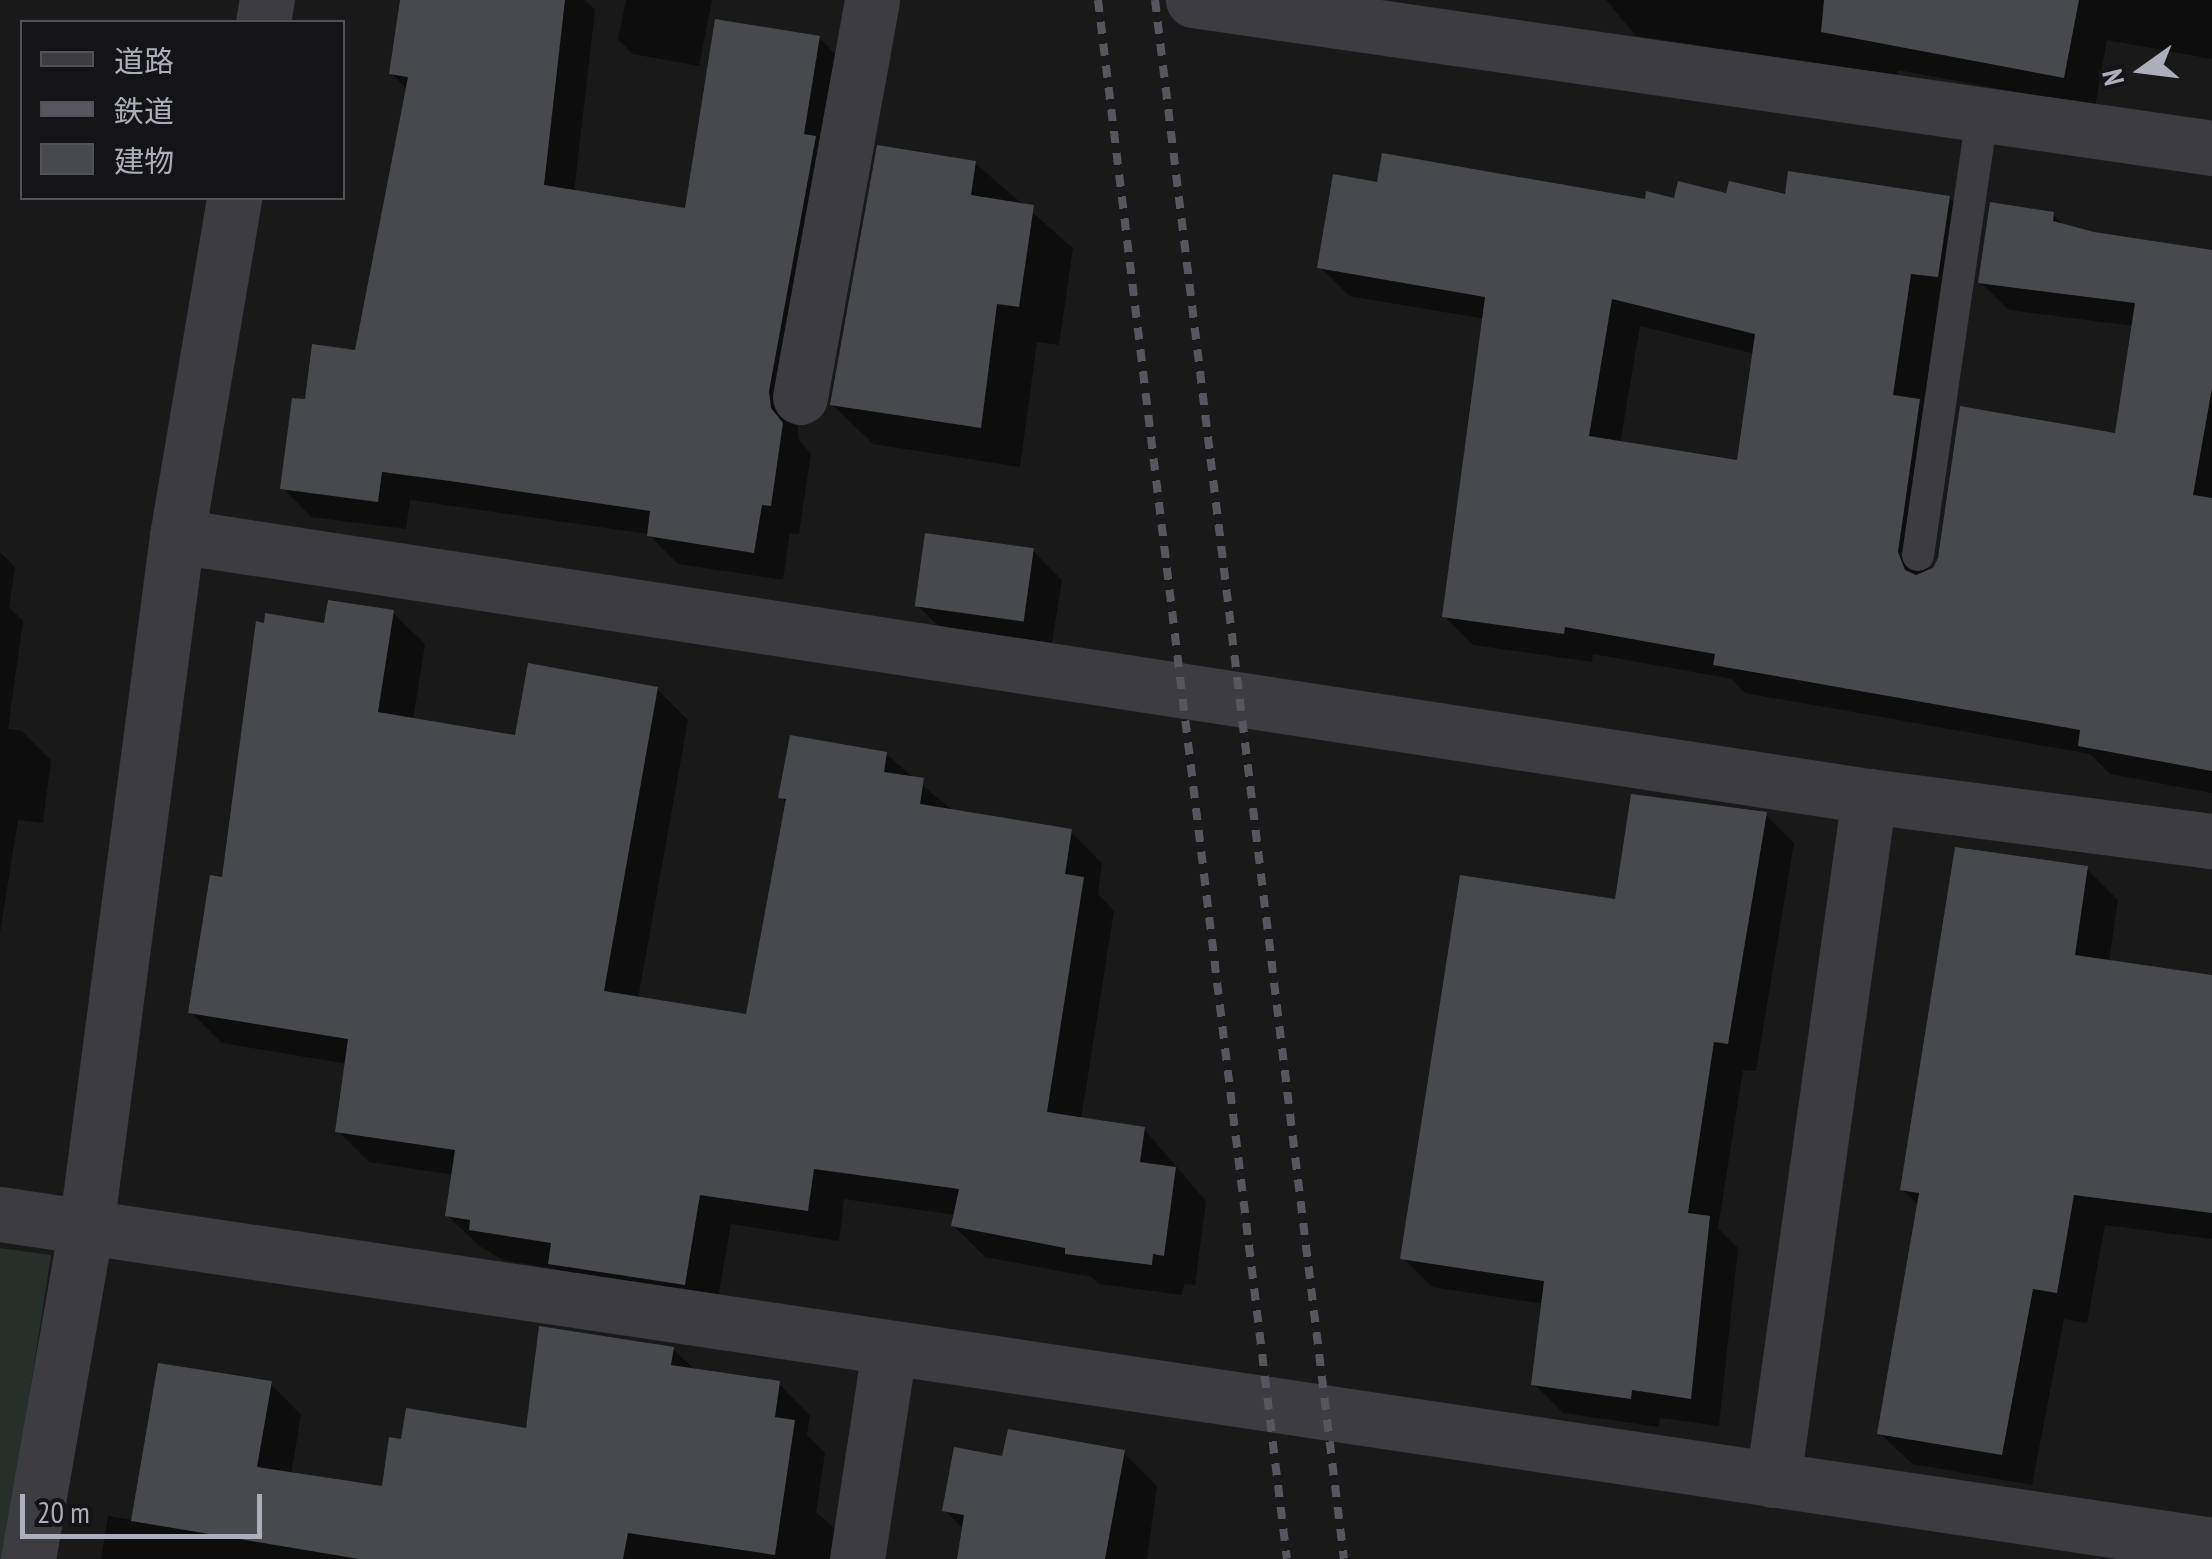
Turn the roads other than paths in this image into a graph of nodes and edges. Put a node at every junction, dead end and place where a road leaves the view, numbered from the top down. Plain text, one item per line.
1 (872, 0) edge
2 (1194, 0) edge
3 (1982, 115) junction
4 (2212, 148) edge
5 (234, 200) edge
6 (800, 397) dead end
7 (177, 536) junction
8 (1918, 555) dead end
9 (1869, 796) junction
10 (2212, 842) edge
11 (0, 1214) edge
12 (86, 1228) junction
13 (889, 1348) junction
14 (1773, 1480) junction
15 (2212, 1545) edge
16 (28, 1559) edge
17 (857, 1559) edge

1 - 6 street
2 - 3 street
3 - 4 street
3 - 8 lane
5 - 7 street
7 - 9 street
7 - 12 street
9 - 10 street
9 - 14 street
11 - 12 street
12 - 13 street
12 - 16 street
13 - 14 street
13 - 17 street
14 - 15 street

